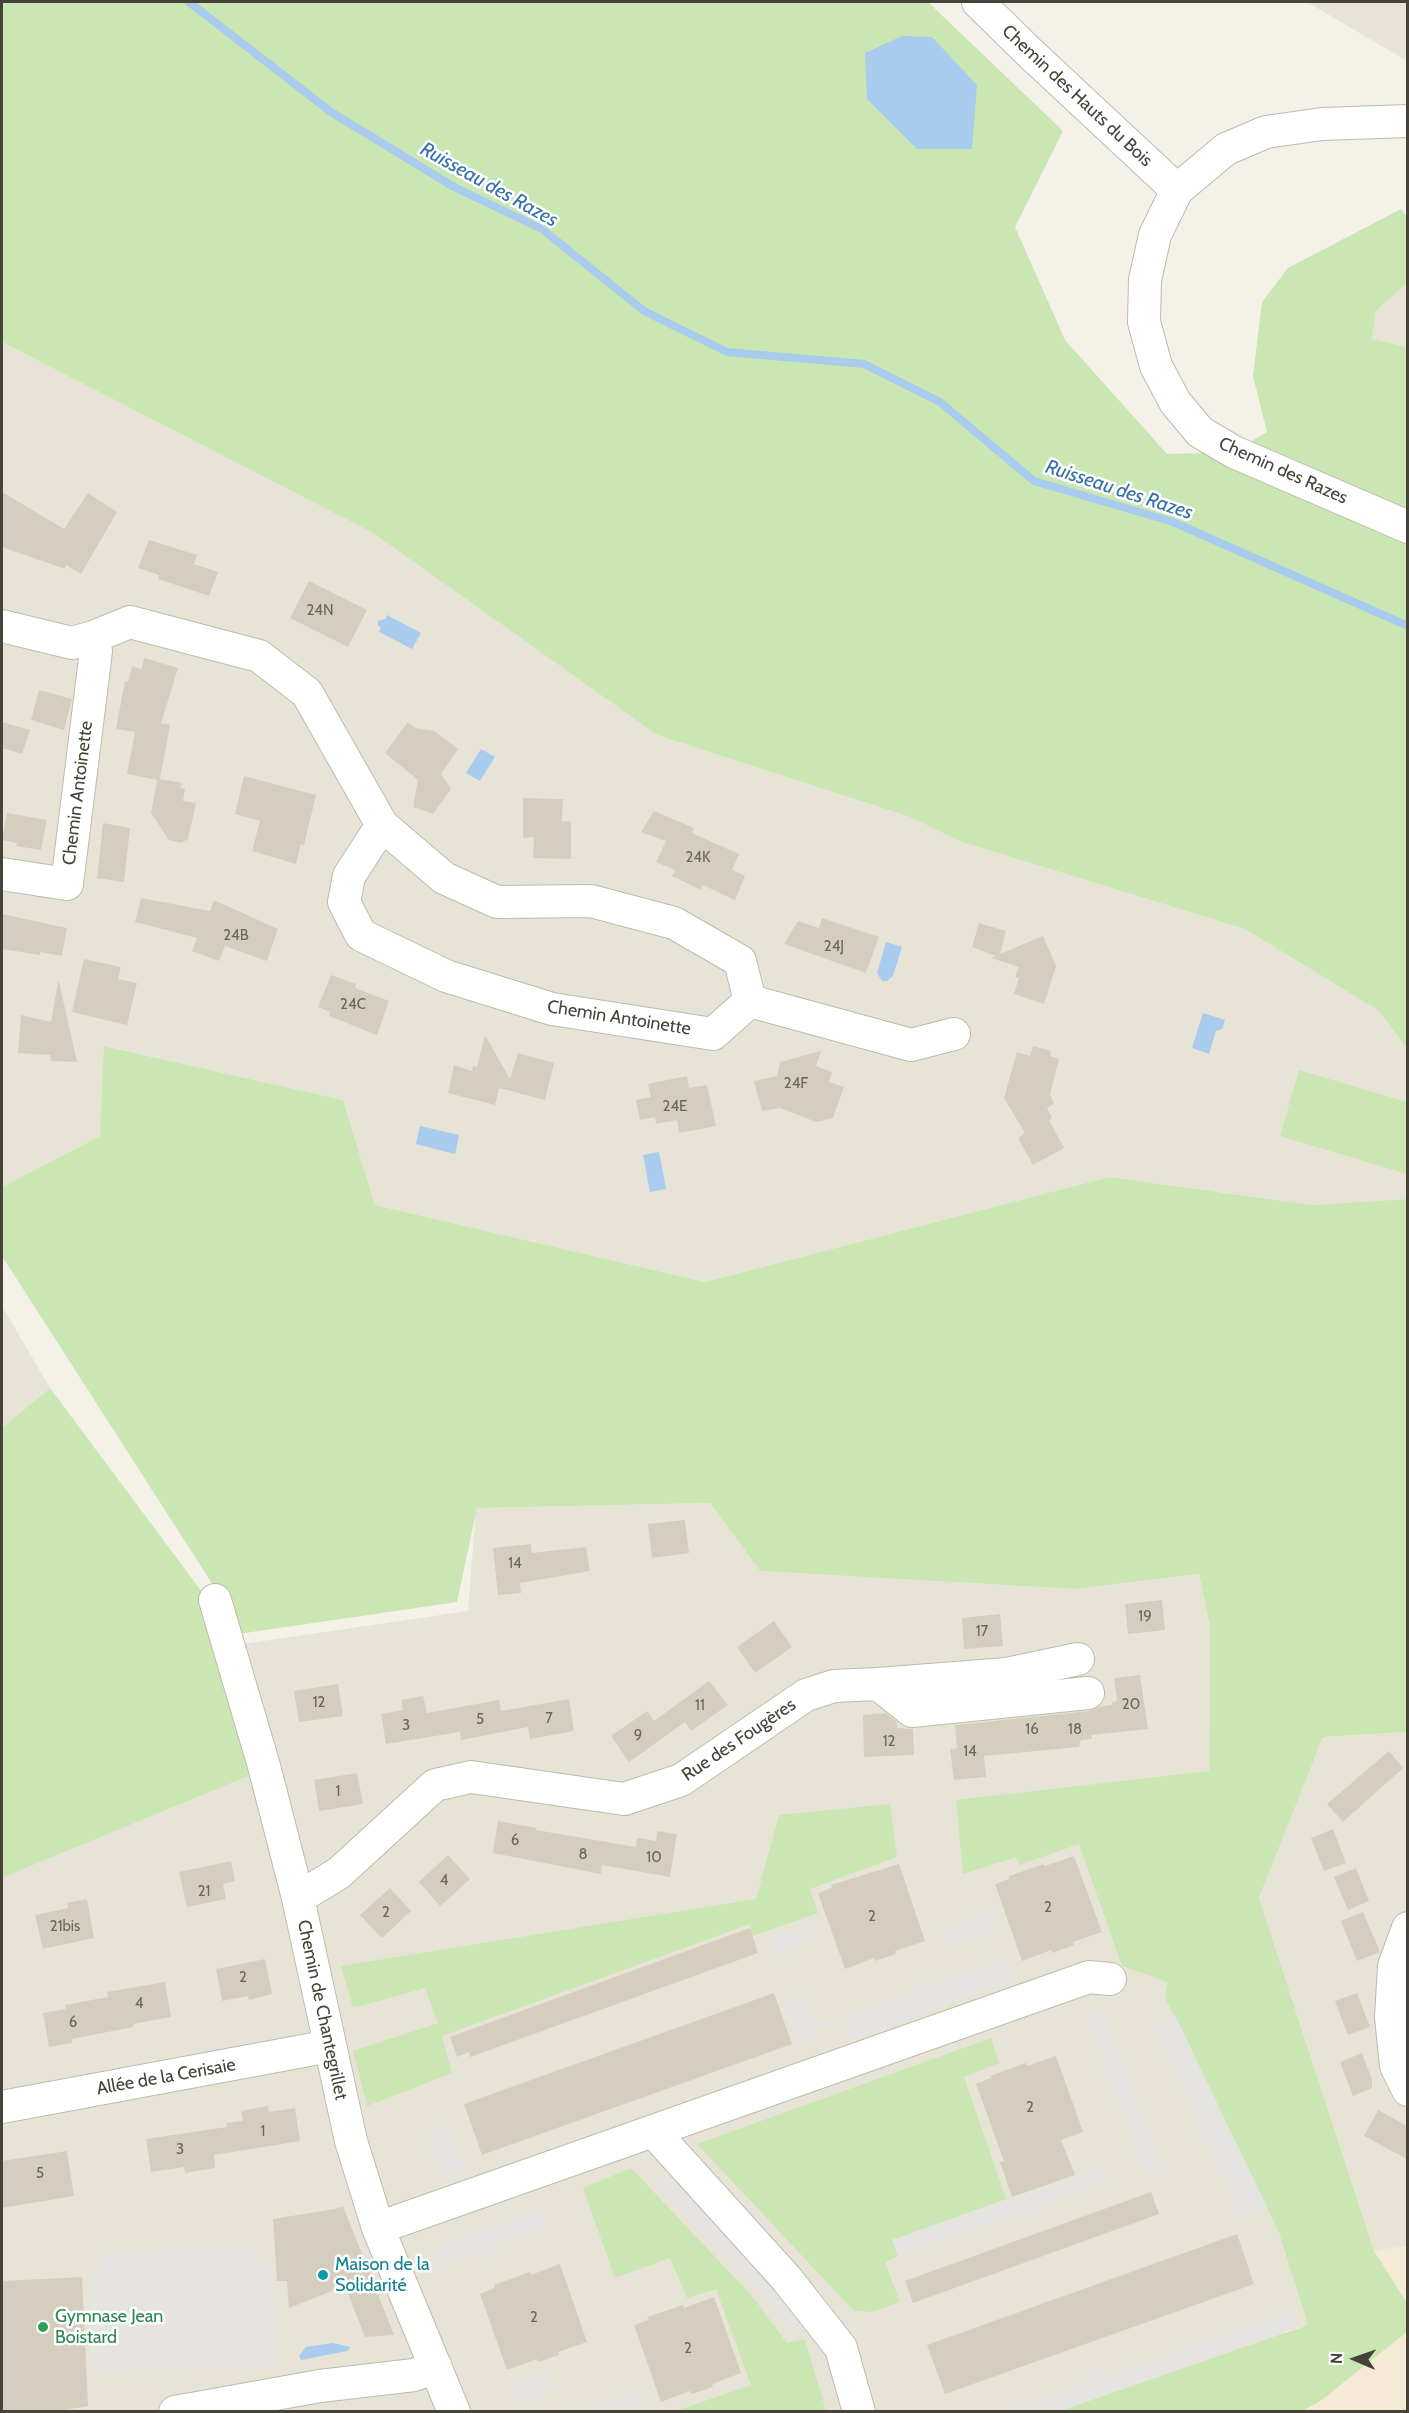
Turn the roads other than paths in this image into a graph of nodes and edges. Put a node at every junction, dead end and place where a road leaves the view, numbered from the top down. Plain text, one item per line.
1 (978, 2) edge
2 (1407, 121) edge
3 (1177, 190) junction
4 (1407, 527) edge
5 (2, 626) edge
6 (93, 637) junction
7 (382, 825) junction
8 (2, 874) edge
9 (750, 1001) junction
10 (954, 1034) dead end
11 (215, 1600) dead end
12 (1078, 1659) dead end
13 (878, 1684) junction
14 (1089, 1693) dead end
15 (298, 1898) junction
16 (1407, 1928) edge
17 (1110, 1979) dead end
18 (330, 2046) junction
19 (1407, 2091) edge
20 (2, 2107) edge
21 (653, 2131) junction
22 (378, 2228) junction
23 (436, 2367) junction
24 (190, 2410) edge
25 (454, 2412) edge
26 (860, 2412) edge

1 - 3 street, Chemin des Hauts du Bois
2 - 3 street, Chemin des Razes
3 - 4 street, Chemin des Razes
5 - 6 street
6 - 7 street
6 - 8 street, Chemin Antoinette
7 - 9 street
7 - 9 street, Chemin Antoinette
9 - 10 street
11 - 15 street, Chemin de Chantegrillet
12 - 13 street, Rue des Fougères
13 - 14 street
13 - 15 street, Rue des Fougères
15 - 18 street, Chemin de Chantegrillet
16 - 19 street
17 - 21 street
18 - 20 street, Allée de la Cerisaie
18 - 22 street, Chemin de Chantegrillet
21 - 22 street
21 - 26 street
22 - 23 street, Chemin de Chantegrillet
23 - 24 street
23 - 25 street, Chemin de Chantegrillet

